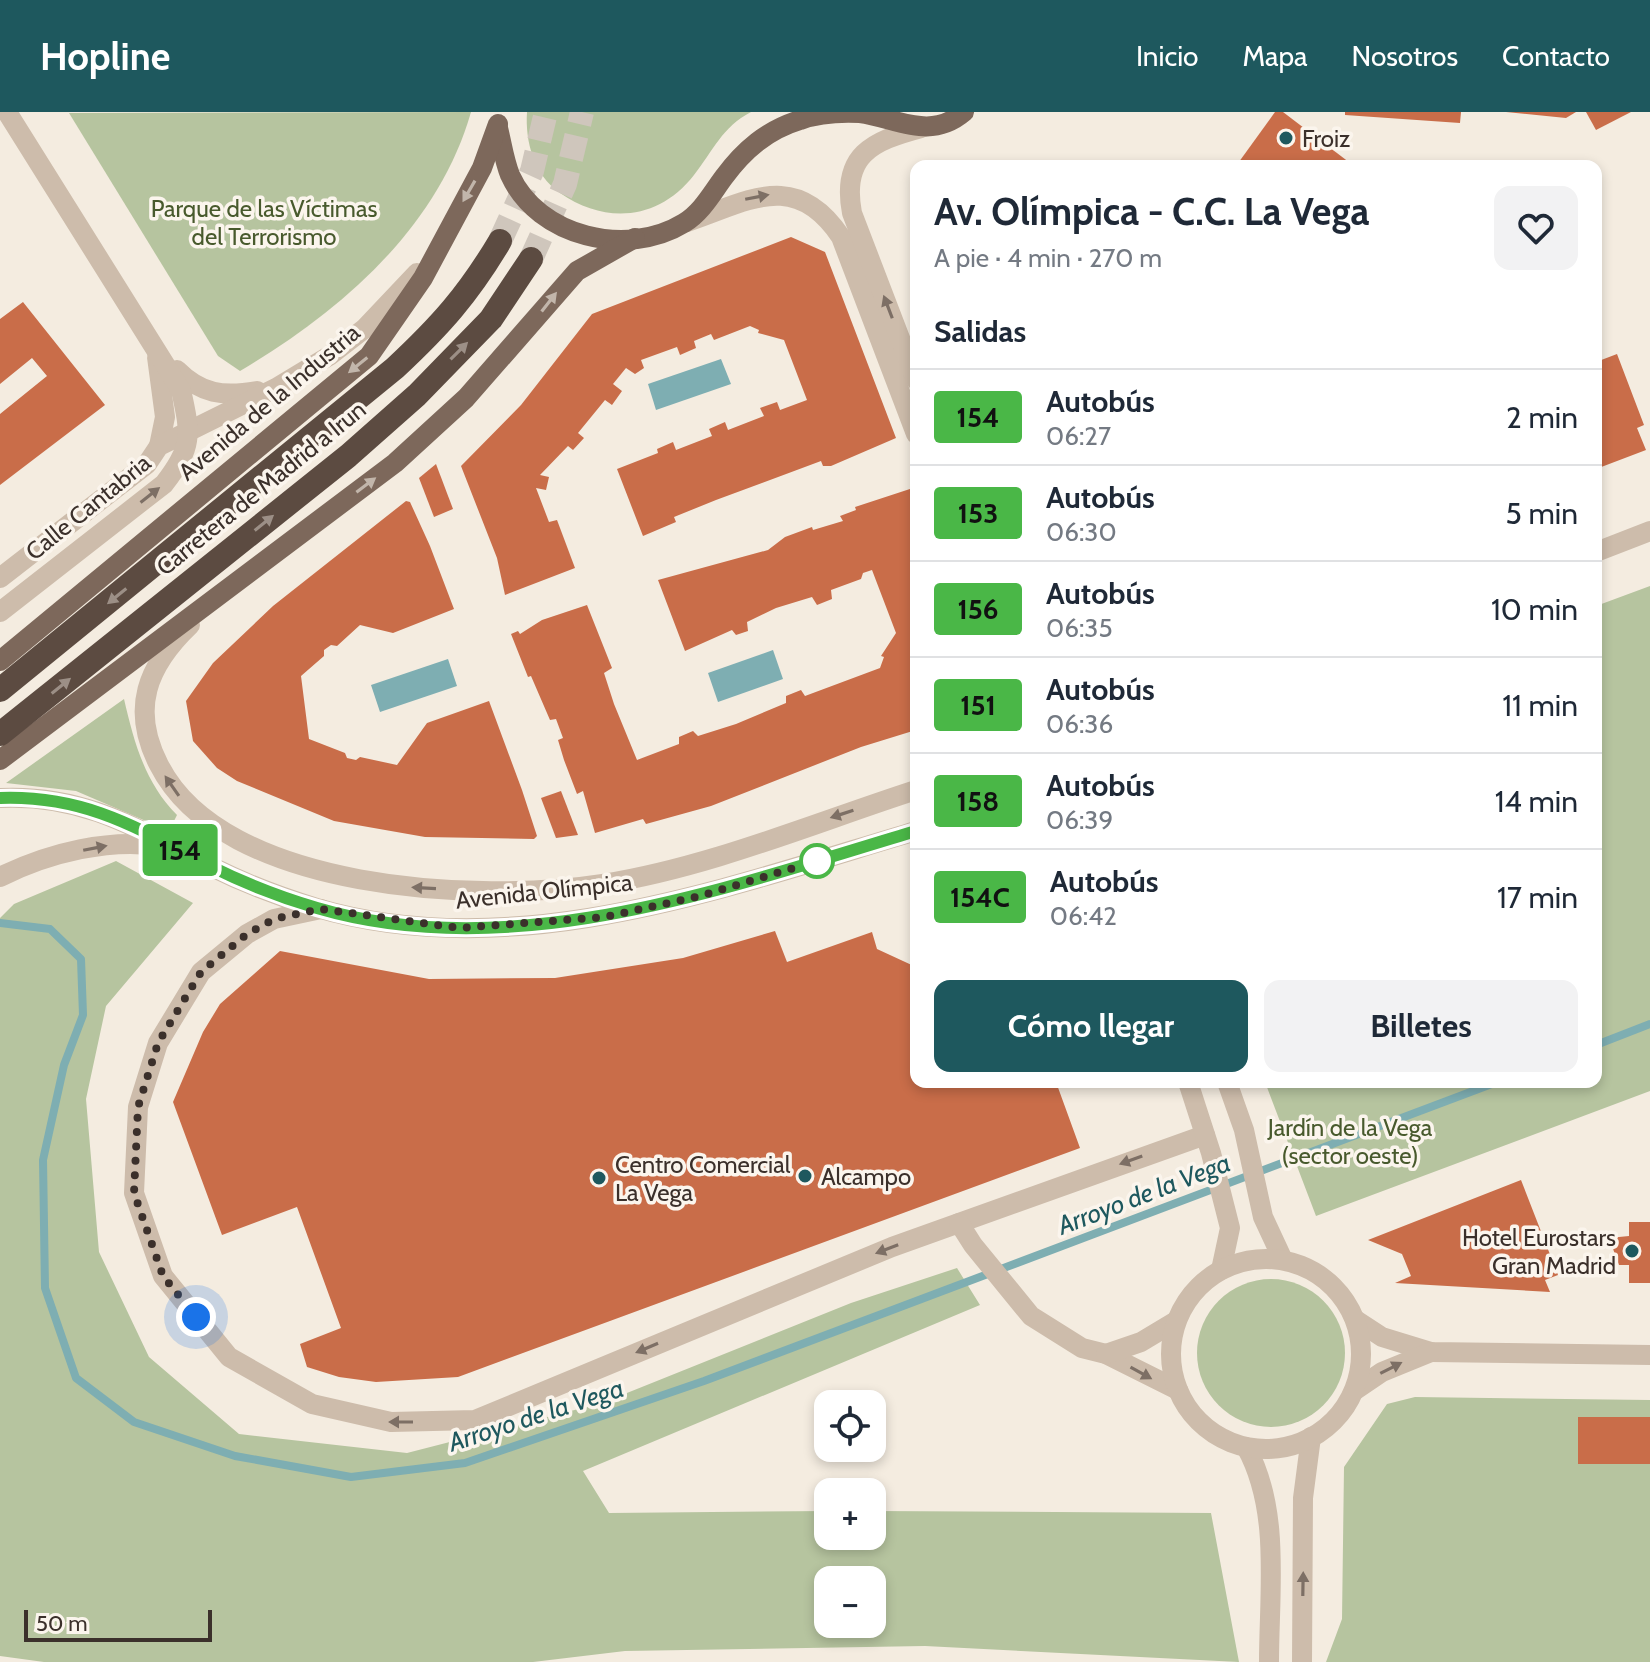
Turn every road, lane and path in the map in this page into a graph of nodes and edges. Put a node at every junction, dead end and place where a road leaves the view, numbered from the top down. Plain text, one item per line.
1 (7, 112) edge
2 (964, 112) edge
3 (498, 118) edge
4 (921, 128) junction
5 (684, 224) junction
6 (635, 238) junction
7 (500, 241) tunnel mouth
8 (433, 255) junction
9 (531, 259) tunnel mouth
10 (155, 349) junction
11 (910, 364) edge
12 (276, 388) junction
13 (910, 418) edge
14 (190, 430) junction
15 (159, 446) junction
16 (1650, 531) edge
17 (1602, 550) edge
18 (0, 578) edge
19 (215, 601) junction
20 (0, 612) edge
21 (0, 661) edge
22 (0, 690) edge
23 (0, 734) edge
24 (0, 760) edge
25 (910, 792) edge
26 (0, 798) edge
27 (910, 833) edge
28 (180, 850) junction
29 (0, 877) edge
30 (321, 909) junction
31 (1190, 1088) edge
32 (1229, 1088) edge
33 (1208, 1144) junction
34 (959, 1223) junction
35 (1283, 1260) junction
36 (1221, 1270) junction
37 (1356, 1320) junction
38 (1176, 1321) junction
39 (1431, 1352) junction
40 (1106, 1354) junction
41 (1650, 1355) edge
42 (1178, 1390) junction
43 (1354, 1391) junction
44 (1311, 1437) junction
45 (1246, 1447) junction
46 (1269, 1662) edge
47 (1302, 1662) edge

1 - 10 street
2 - 4 main road
3 - 6 main road
3 -> 8 main road, Avenida de la Industria
4 - 5 main road
11 -> 4 street
5 - 6 main road
5 -> 13 street
19 -> 6 main road
7 -> 22 highway, Carretera de Madrid a Irun
8 - 12 street, Calle Cantabria
8 -> 21 main road, Avenida de la Industria
23 -> 9 highway, Carretera de Madrid a Irun
10 - 12 street
10 - 14 street
10 - 15 street
12 - 14 street, Calle Cantabria
14 - 15 street, Calle Cantabria
20 -> 14 street, Calle Cantabria
15 - 18 street, Calle Cantabria
16 - 17 street
19 - 24 main road
25 -> 19 street, Avenida Olímpica
26 - 28 street, Avenida Olímpica
27 - 30 street, Avenida Olímpica
29 -> 28 street
28 - 30 street, Avenida Olímpica
34 -> 30 street
31 - 33 street
32 - 35 street
33 -> 34 street
33 - 36 street
34 - 40 street
35 - 36 street
35 - 37 street
36 - 38 street
37 - 39 street
37 - 43 street
38 - 40 street
38 - 42 street
39 - 41 street
43 -> 39 street
40 -> 42 street
42 - 45 street
43 - 44 street
44 - 45 street
47 -> 44 street
45 - 46 street

